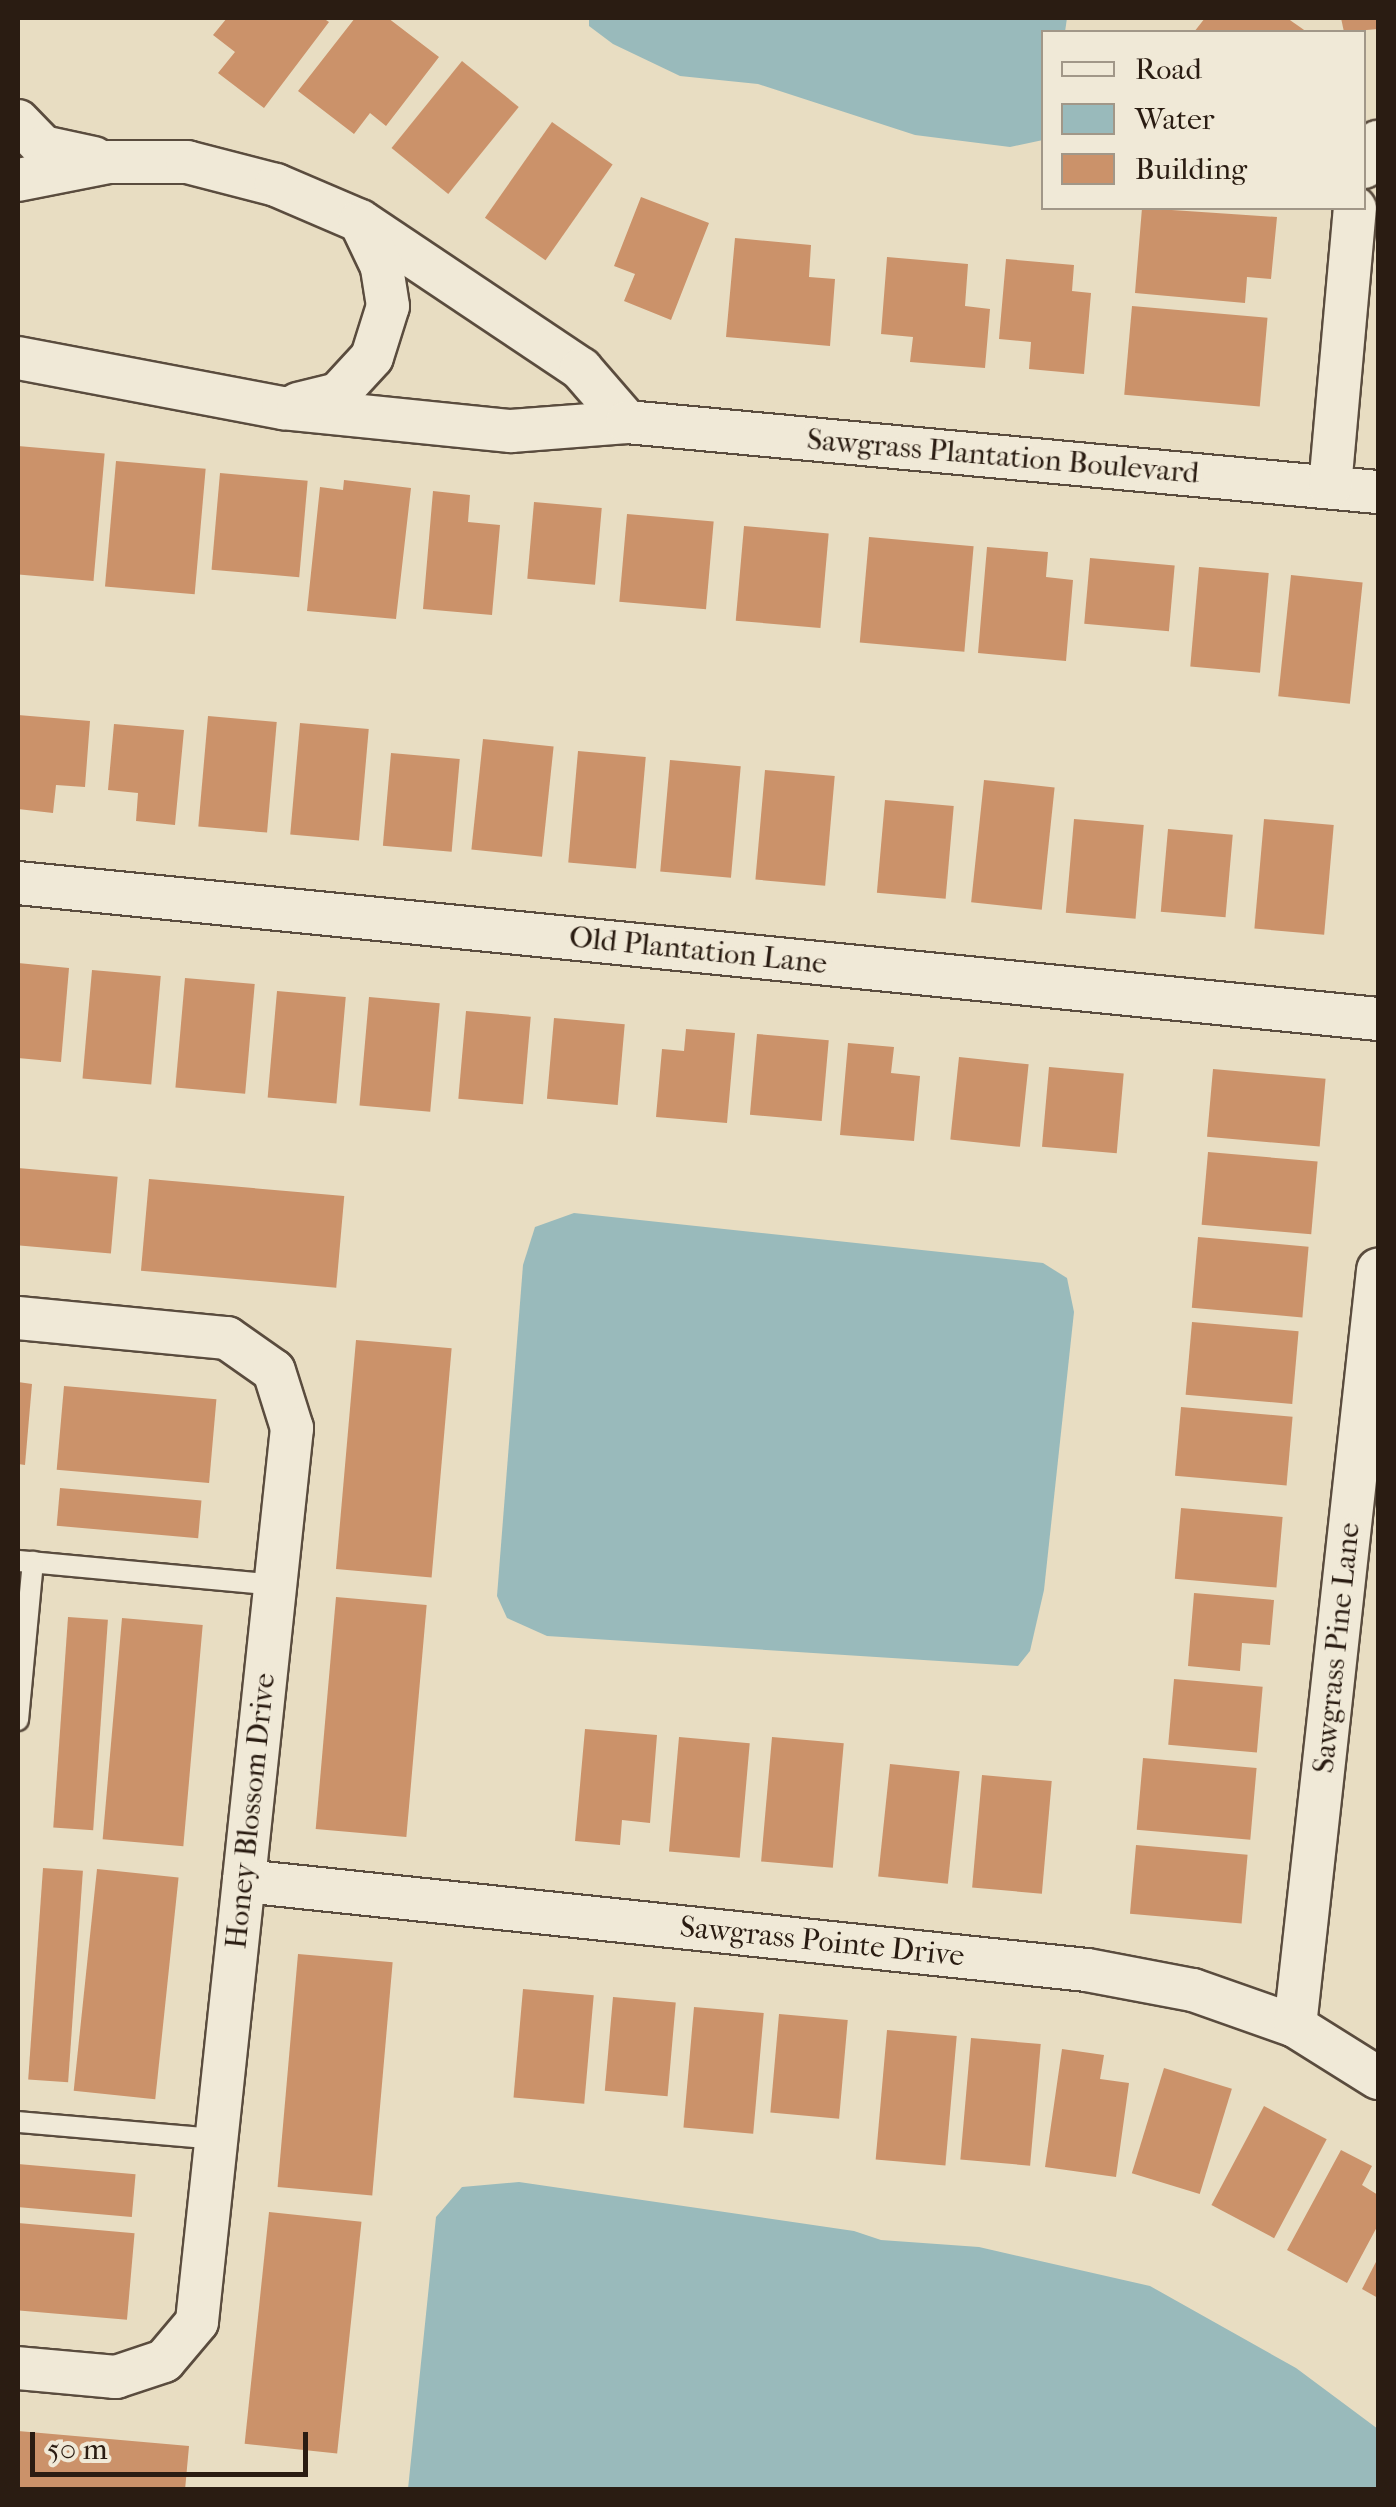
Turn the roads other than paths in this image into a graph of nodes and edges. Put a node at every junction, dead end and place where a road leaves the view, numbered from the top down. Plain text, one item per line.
1 (18, 121) edge
2 (109, 162) junction
3 (18, 180) edge
4 (1355, 210) edge
5 (360, 221) junction
6 (18, 358) edge
7 (283, 408) junction
8 (627, 422) junction
9 (1330, 488) junction
10 (1378, 492) edge
11 (18, 883) edge
12 (1378, 1020) edge
13 (1378, 1270) edge
14 (18, 1318) edge
15 (25, 1561) edge
16 (276, 1585) junction
17 (18, 1720) edge
18 (244, 1881) junction
19 (1295, 2026) junction
20 (1378, 2078) edge
21 (18, 2122) edge
22 (216, 2139) junction
23 (18, 2368) edge

1 - 2 street
2 - 3 street
2 - 5 street
4 - 9 street
5 - 7 street
5 - 8 street
6 - 7 street, Sawgrass Plantation Boulevard
7 - 8 street, Sawgrass Plantation Boulevard
8 - 9 street, Sawgrass Plantation Boulevard
9 - 10 street, Sawgrass Plantation Boulevard
11 - 12 street, Old Plantation Lane
13 - 19 street, Sawgrass Pine Lane
14 - 16 street, Honey Blossom Drive
15 - 16 lane
15 - 17 lane
16 - 18 street, Honey Blossom Drive
18 - 19 street, Sawgrass Pointe Drive
18 - 22 street, Honey Blossom Drive
19 - 20 street, Sawgrass Pointe Drive
21 - 22 lane
22 - 23 street, Honey Blossom Drive

